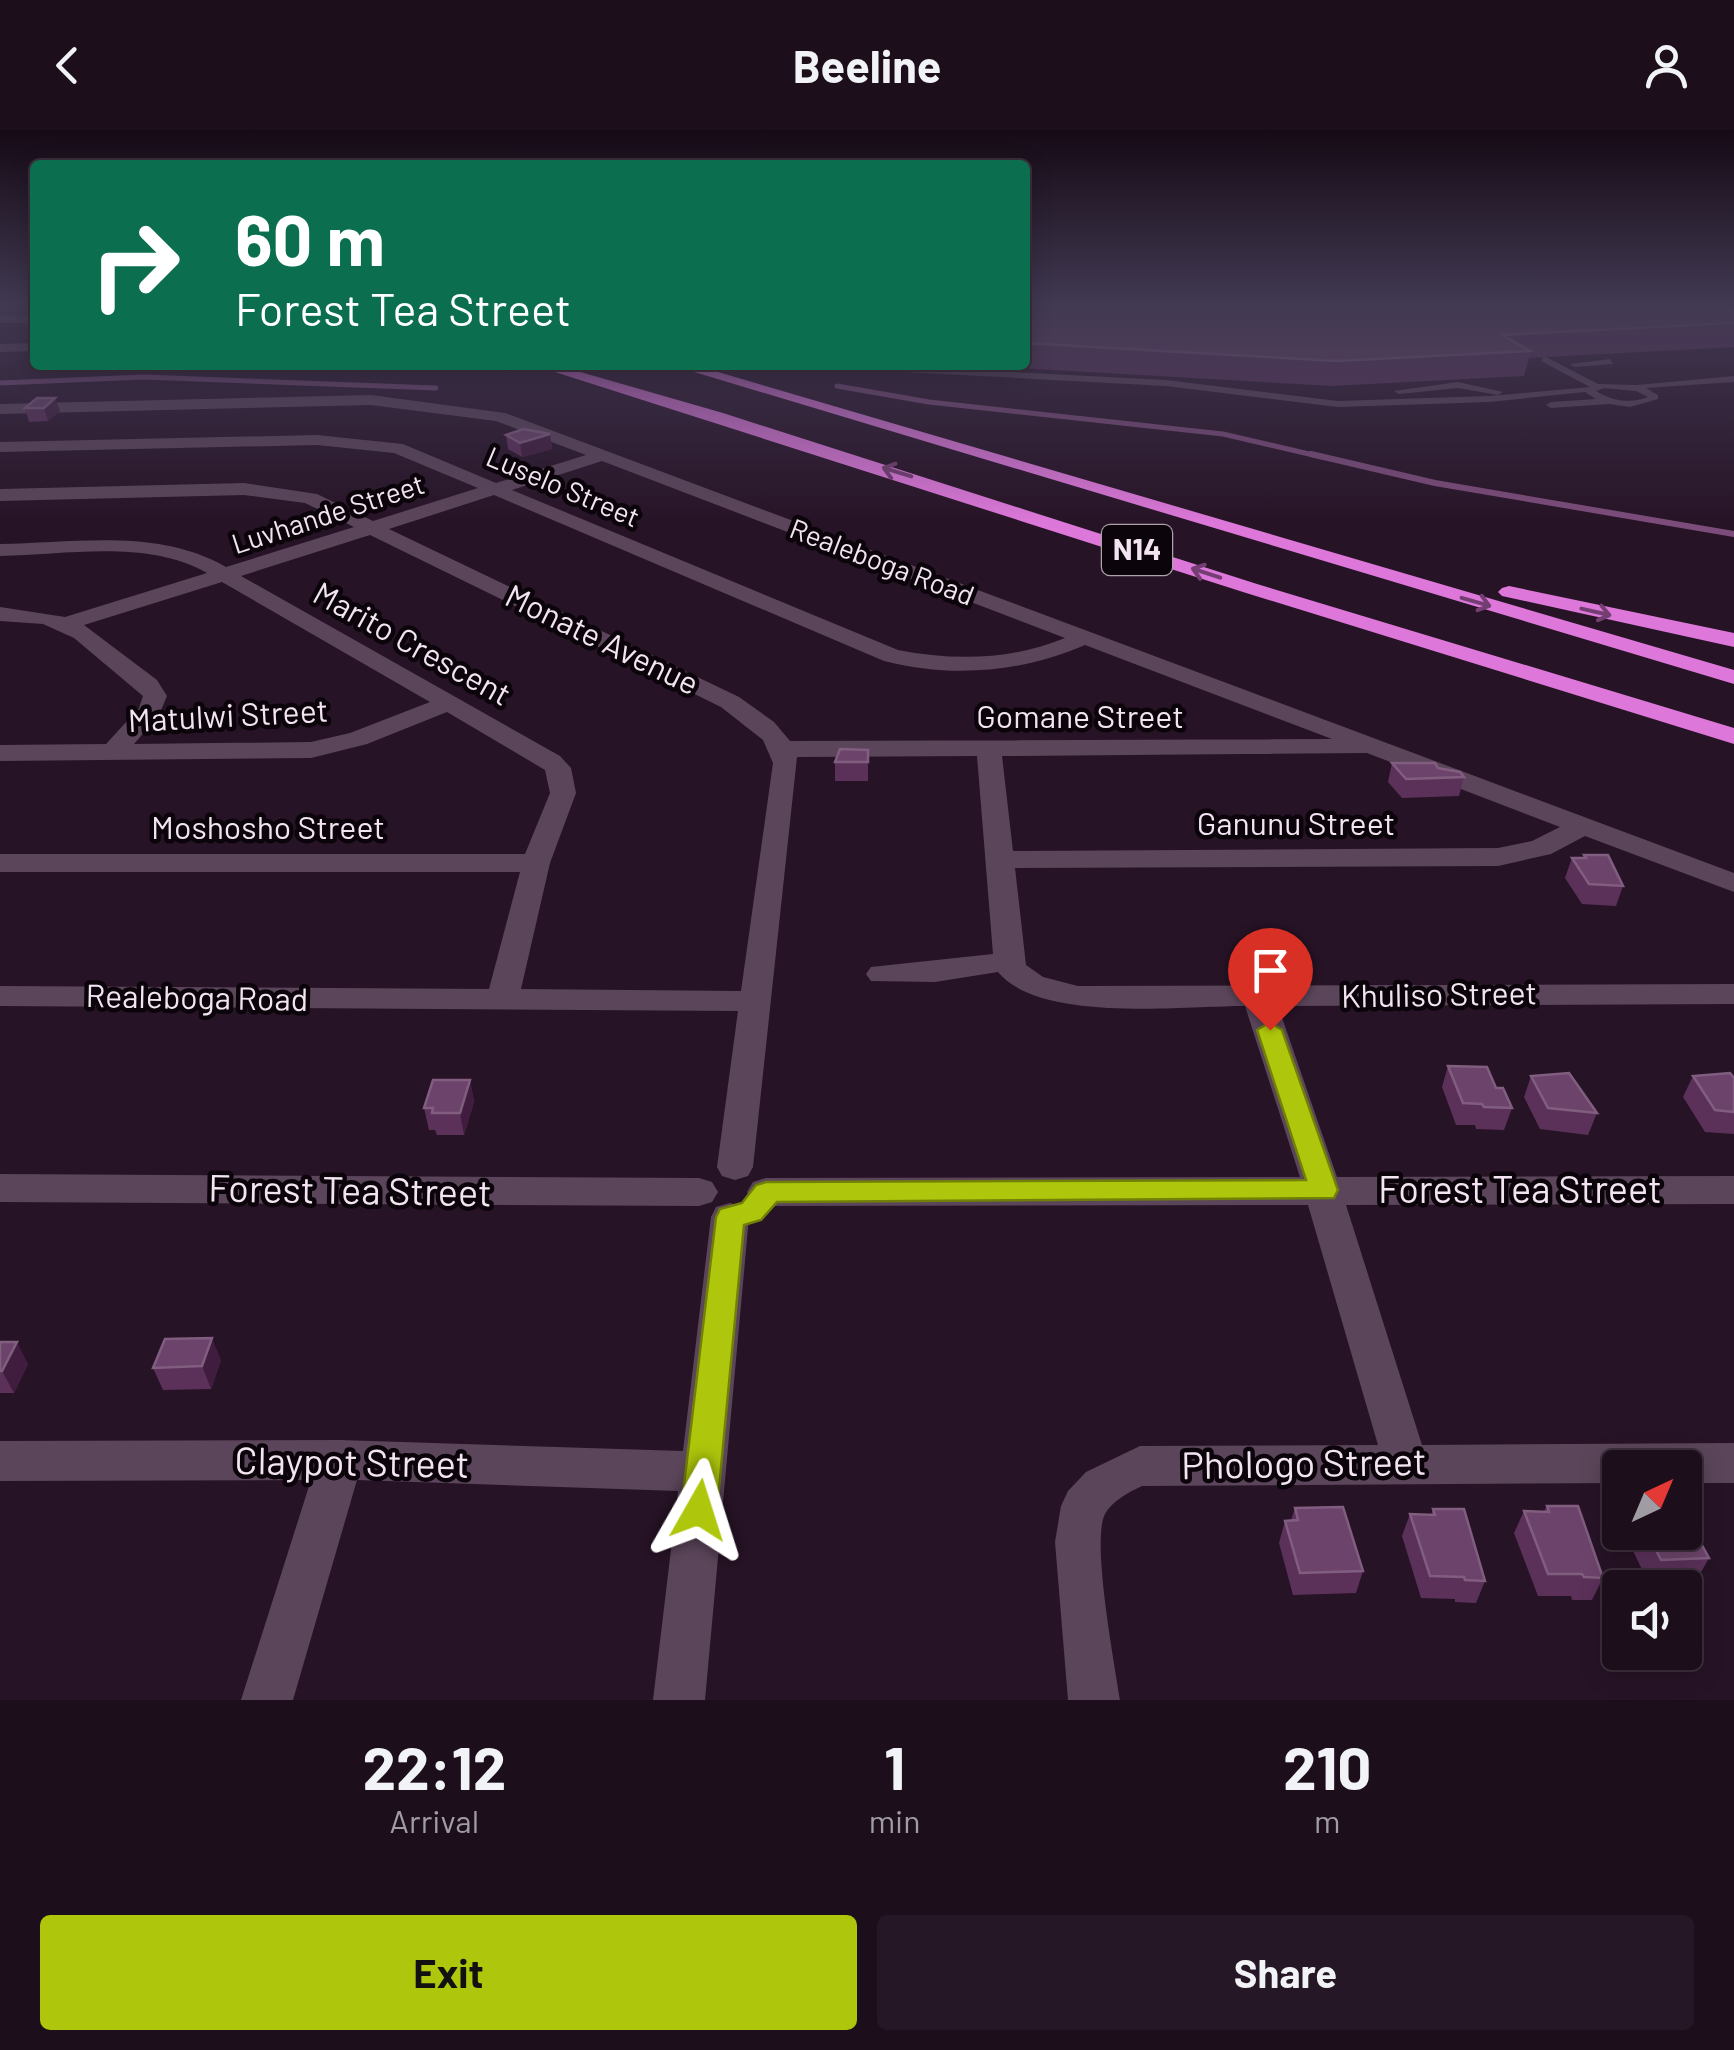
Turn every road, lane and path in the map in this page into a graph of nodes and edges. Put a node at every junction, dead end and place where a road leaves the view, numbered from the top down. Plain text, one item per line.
1 (581, 377) edge
2 (719, 377) edge
3 (1048, 377) edge
4 (1576, 377) edge
5 (1599, 377) edge
6 (1734, 380) edge
7 (1612, 384) junction
8 (1185, 385) junction
9 (1202, 385) edge
10 (1630, 386) junction
11 (1593, 387) junction
12 (1734, 390) edge
13 (1394, 391) dead end
14 (1513, 397) junction
15 (1655, 397) junction
16 (1611, 401) junction
17 (1338, 404) junction
18 (0, 408) edge
19 (155, 424) junction
20 (0, 447) edge
21 (603, 455) junction
22 (1026, 468) junction
23 (497, 488) junction
24 (0, 494) edge
25 (373, 529) junction
26 (0, 550) edge
27 (226, 576) junction
28 (1250, 588) junction
29 (0, 614) edge
30 (70, 623) junction
31 (1083, 638) junction
32 (1734, 640) edge
33 (1734, 676) edge
34 (450, 702) junction
35 (1734, 736) edge
36 (1378, 747) junction
37 (783, 749) junction
38 (988, 751) junction
39 (0, 753) edge
40 (112, 753) junction
41 (1734, 755) edge
42 (1585, 825) junction
43 (1000, 860) junction
44 (536, 862) junction
45 (0, 863) edge
46 (1734, 883) edge
47 (1009, 960) junction
48 (882, 974) dead end
49 (1734, 994) edge
50 (0, 996) edge
51 (1259, 998) junction
52 (503, 999) junction
53 (754, 1001) junction
54 (0, 1188) edge
55 (1324, 1190) junction
56 (1734, 1190) edge
57 (732, 1200) junction
58 (340, 1460) junction
59 (0, 1461) edge
60 (1405, 1462) junction
61 (1734, 1462) edge
62 (703, 1472) junction
63 (267, 1700) edge
64 (679, 1700) edge
65 (1094, 1700) edge

28 -> 1 highway, N14
2 - 22 highway, N14
3 - 8 lane
4 - 11 lane
5 - 7 lane
6 - 10 lane
7 - 10 lane
7 - 11 lane
8 - 9 lane
8 - 17 lane
10 - 15 lane
11 - 14 lane
11 - 16 lane
12 - 15 lane
13 - 14 lane
14 - 17 lane
15 - 16 lane
16 - 17 lane
18 - 19 street, Realeboga Road
19 - 20 street, Luselo Street
19 - 21 street, Realeboga Road
19 - 23 street, Luselo Street
21 - 23 street, Luvhande Street
21 - 31 street, Realeboga Road
22 -> 32 highway
22 -> 33 highway, N14
23 - 25 street, Luvhande Street
23 - 31 street, Luselo Street
24 - 25 street, Monate Avenue
25 - 27 street, Luvhande Street
25 - 37 street, Monate Avenue
26 - 27 street, Marito Crescent
27 - 30 street, Luvhande Street
27 - 34 street, Marito Crescent
28 - 35 highway, N14
28 - 41 highway
29 - 30 street
30 - 40 street
31 - 36 street, Realeboga Road
34 - 40 street, Matulwi Street
34 - 44 street, Marito Crescent
36 - 38 street, Gomane Street
36 - 42 street, Realeboga Road
37 - 38 street, Gomane Street
37 - 53 street
38 - 43 street
39 - 40 street, Matulwi Street
42 - 43 street, Ganunu Street
42 - 46 street, Realeboga Road
43 - 47 street
44 - 45 street, Moshosho Street
44 - 52 street, Marito Crescent
47 - 48 street
47 - 51 street, Khuliso Street
49 - 51 street, Khuliso Street
50 - 52 street, Realeboga Road
51 - 55 street
52 - 53 street, Realeboga Road
53 - 57 street
54 - 57 street, Forest Tea Street
55 - 56 street, Forest Tea Street
55 - 57 street, Forest Tea Street
55 - 60 street
57 - 62 street
58 - 59 street, Claypot Street
58 - 62 street, Claypot Street
58 - 63 street
60 - 61 street, Phologo Street
60 - 65 street, Phologo Street
62 - 64 street

